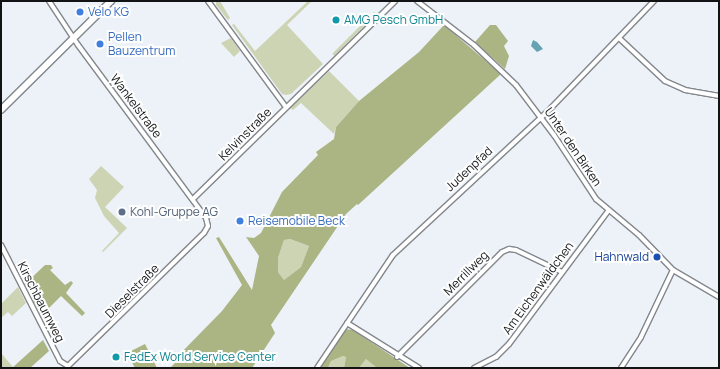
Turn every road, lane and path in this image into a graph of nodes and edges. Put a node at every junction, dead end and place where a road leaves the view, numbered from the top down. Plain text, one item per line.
1 (49, 1) edge
2 (111, 1) edge
3 (208, 1) edge
4 (395, 1) edge
5 (417, 1) edge
6 (654, 1) edge
7 (73, 38) junction
8 (619, 38) junction
9 (719, 96) edge
10 (286, 107) junction
11 (1, 110) edge
12 (541, 117) junction
13 (193, 199) junction
14 (608, 210) junction
15 (208, 224) joint
16 (1, 245) edge
17 (673, 270) junction
18 (562, 272) junction
19 (719, 297) edge
20 (347, 323) junction
21 (397, 357) junction
22 (64, 366) joint
23 (317, 368) edge
24 (419, 368) edge
25 (474, 368) edge
26 (621, 368) edge

1 - 7 street, Wankelstraße
2 - 7 street
3 - 10 street, Kelvinstraße
4 - 10 street
5 - 12 street, Unter den Birken
6 - 8 street, Judenpfad
7 - 11 street
7 - 13 street, Wankelstraße
8 - 9 street
8 - 12 street, Judenpfad
10 - 13 street, Kelvinstraße
12 - 14 street, Unter den Birken
12 - 20 street, Judenpfad
13 - 15 street, Wankelstraße
14 - 17 street, Unter den Birken
14 - 18 street, Am Eichenwäldchen
15 - 22 street, Dieselstraße
16 - 22 street, Kirschbaumweg
17 - 19 street, Unter den Birken
17 - 26 street
18 - 21 street, Merrillweg
18 - 25 street, Am Eichenwäldchen
20 - 21 street
20 - 23 street, Judenpfad
21 - 24 street

